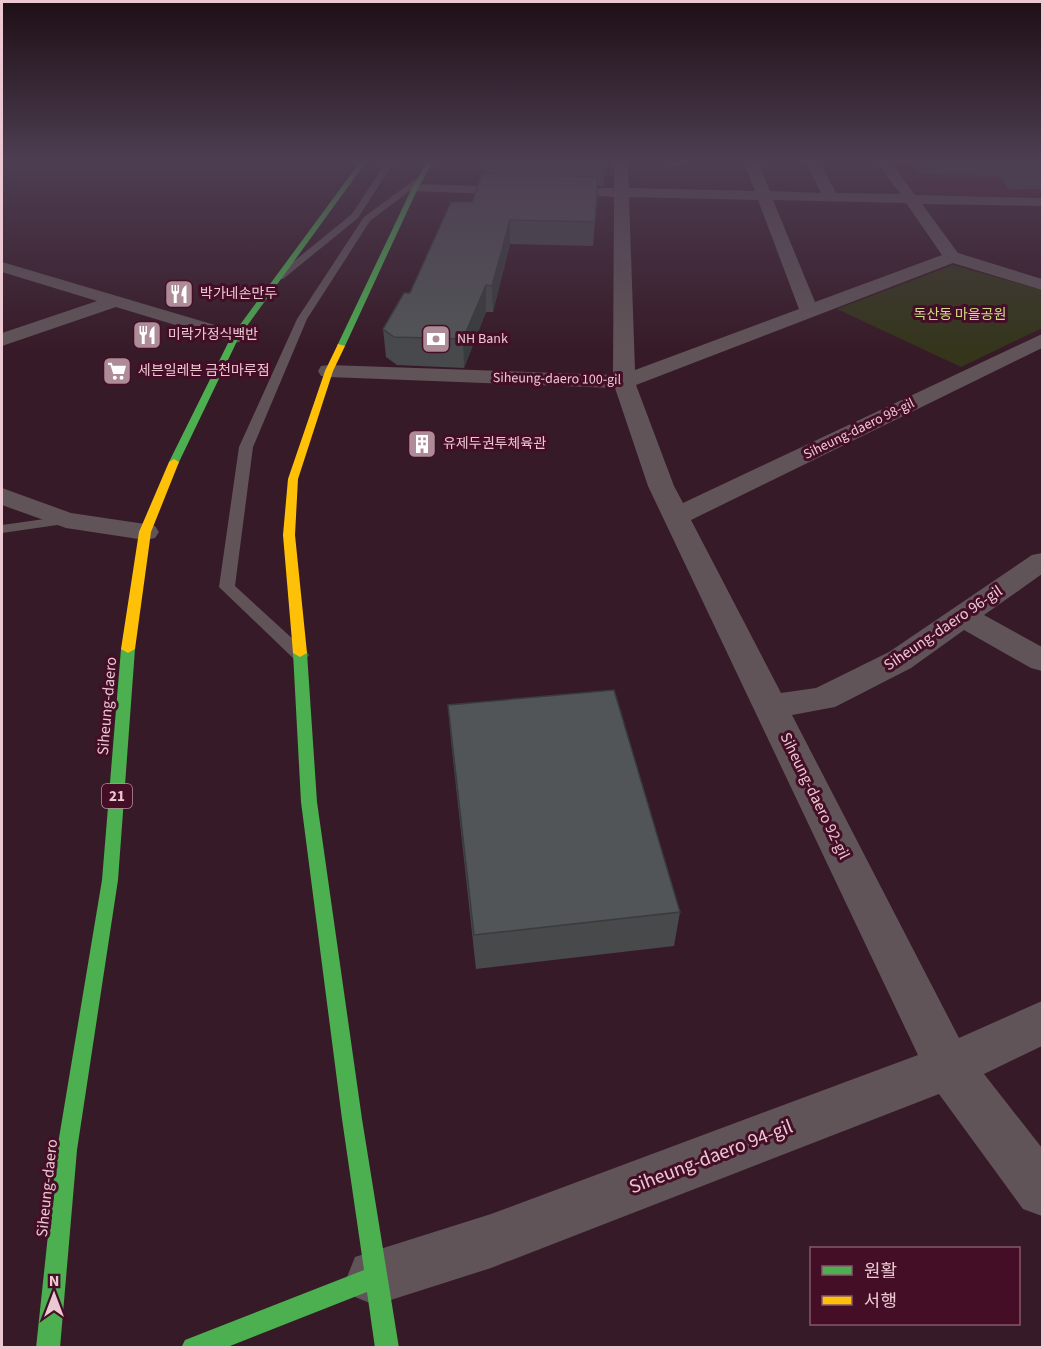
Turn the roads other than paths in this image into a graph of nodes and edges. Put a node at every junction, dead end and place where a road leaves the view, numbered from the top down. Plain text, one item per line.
1 (318, 225) edge
2 (345, 225) edge
3 (363, 225) edge
4 (399, 225) edge
5 (622, 225) edge
6 (775, 225) edge
7 (929, 225) edge
8 (952, 257) junction
9 (2, 267) edge
10 (280, 277) junction
11 (1042, 285) edge
12 (113, 302) junction
13 (809, 310) junction
14 (235, 337) junction
15 (2, 340) edge
16 (1042, 340) edge
17 (329, 371) junction
18 (624, 382) junction
19 (2, 496) edge
20 (676, 517) junction
21 (66, 520) junction
22 (2, 530) edge
23 (145, 532) junction
24 (1042, 561) edge
25 (962, 616) junction
26 (300, 655) junction
27 (1042, 660) edge
28 (771, 706) junction
29 (1042, 1023) edge
30 (948, 1067) junction
31 (1042, 1190) edge
32 (375, 1277) junction
33 (48, 1347) edge
34 (193, 1347) edge
35 (387, 1347) edge

1 - 10 main road, Siheung-daero / 21
2 - 10 lane
3 - 26 lane
4 - 17 main road
5 - 18 street, Siheung-daero 92-gil
6 - 13 street
7 - 8 street
8 - 11 street
8 - 13 street, Siheung-daero 100-gil
9 - 12 street
10 - 14 main road, Siheung-daero / 21
12 - 14 street
12 - 15 street
13 - 18 street, Siheung-daero 100-gil
14 - 23 main road, Siheung-daero / 21
16 - 20 street, Siheung-daero 98-gil
17 - 18 street, Siheung-daero 100-gil
17 - 26 main road
18 - 20 street, Siheung-daero 92-gil
19 - 21 street
20 - 28 street, Siheung-daero 92-gil
21 - 22 lane
21 - 23 street
23 - 33 main road, Siheung-daero / 21
24 - 25 street, Siheung-daero 96-gil
25 - 27 street
25 - 28 street, Siheung-daero 96-gil
26 - 32 main road
28 - 30 street, Siheung-daero 92-gil
29 - 30 street, Siheung-daero 94-gil
30 - 31 street, Siheung-daero 92-gil
30 - 32 street, Siheung-daero 94-gil
32 - 34 main road
32 - 35 main road

